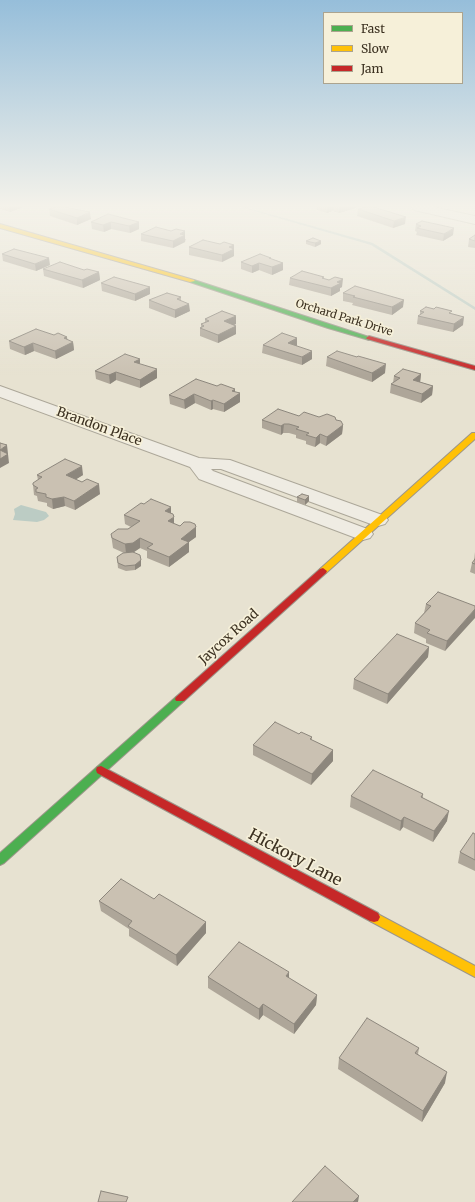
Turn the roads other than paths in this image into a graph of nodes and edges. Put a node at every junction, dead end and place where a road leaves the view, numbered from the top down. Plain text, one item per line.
1 (131, 263) edge
2 (475, 368) edge
3 (0, 390) edge
4 (475, 434) edge
5 (197, 463) junction
6 (378, 520) junction
7 (363, 534) junction
8 (101, 770) junction
9 (0, 860) edge
10 (475, 972) edge

1 - 2 street, Orchard Park Drive
3 - 5 street, Brandon Place
4 - 6 street, Jaycox Road
5 - 6 street, Brandon Place
5 - 7 street, Brandon Place
6 - 7 street, Jaycox Road
7 - 8 street, Jaycox Road
8 - 9 street, Jaycox Road
8 - 10 street, Hickory Lane

